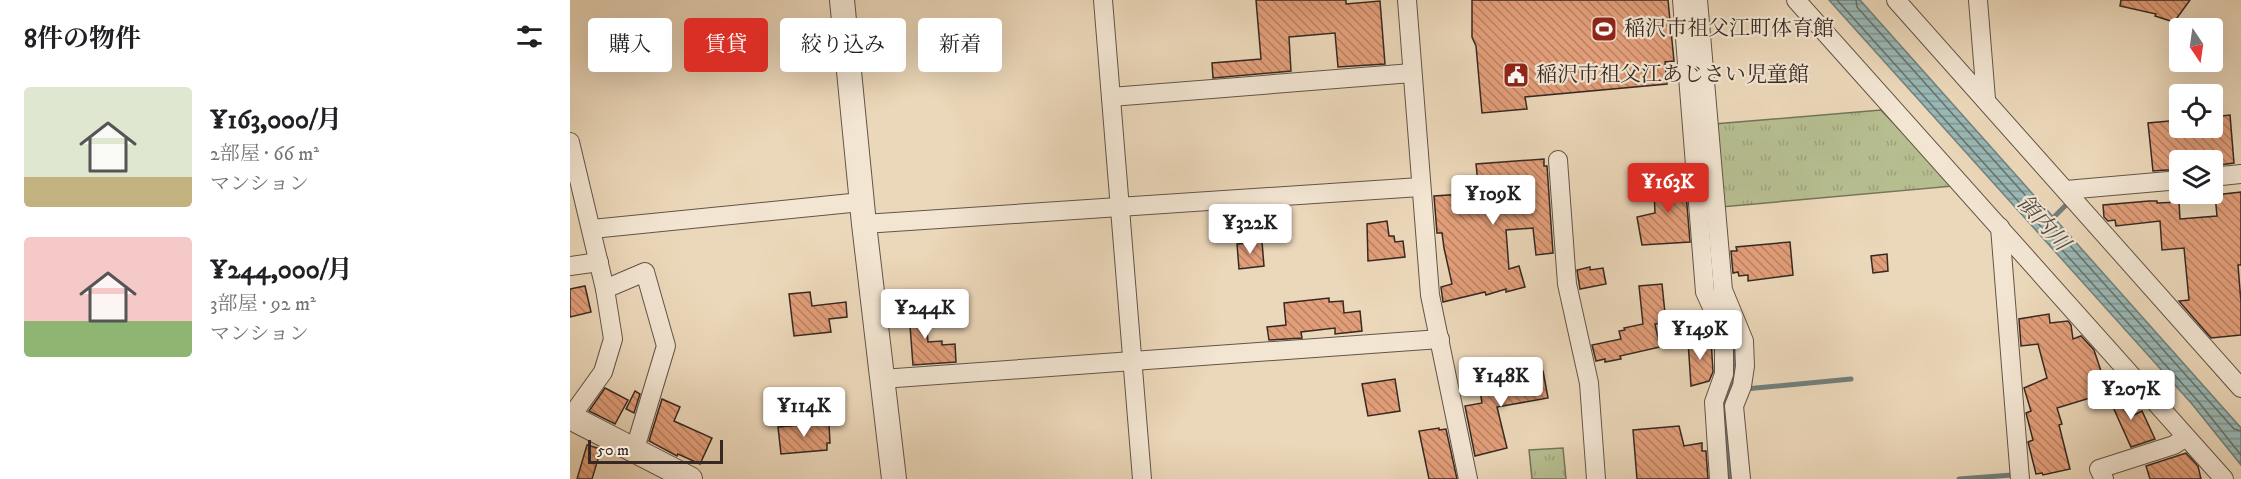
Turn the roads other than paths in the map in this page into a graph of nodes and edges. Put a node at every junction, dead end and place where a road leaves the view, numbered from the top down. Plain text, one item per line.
1 (842, 0) edge
2 (1103, 0) edge
3 (1407, 0) edge
4 (1682, 0) edge
5 (1698, 0) edge
6 (1796, 0) edge
7 (1896, 0) edge
8 (1978, 0) edge
9 (1412, 73) junction
10 (1111, 97) junction
11 (1986, 99) junction
12 (570, 142) edge
13 (1558, 160) dead end
14 (2241, 174) edge
15 (2223, 176) edge
16 (2169, 181) edge
17 (1420, 187) junction
18 (2067, 190) junction
19 (1120, 208) junction
20 (863, 213) junction
21 (2000, 227) junction
22 (592, 229) junction
23 (599, 262) junction
24 (570, 266) edge
25 (605, 289) junction
26 (1440, 339) junction
27 (1133, 361) junction
28 (882, 379) junction
29 (2241, 388) edge
30 (570, 418) edge
31 (2186, 437) junction
32 (634, 452) junction
33 (690, 479) edge
34 (894, 479) edge
35 (1142, 479) edge
36 (1468, 479) edge
37 (1596, 479) edge
38 (1719, 479) edge
39 (1741, 479) edge
40 (2020, 479) edge
41 (2104, 479) edge
42 (2224, 479) edge

1 - 20 street
2 - 10 street
3 - 9 street
4 - 38 street
5 - 39 street
6 - 21 street
7 - 11 street
8 - 11 street
9 - 10 street
9 - 17 street
10 - 19 street
11 - 18 street
12 - 22 street
13 - 37 street
14 - 15 street
16 - 18 street
17 - 19 street
17 - 26 street
18 - 29 street
19 - 20 street
19 - 27 street
20 - 22 street
20 - 28 street
21 - 31 street
21 - 40 street
22 - 23 street
23 - 24 street
23 - 25 street
25 - 30 street
25 - 32 street
26 - 27 street
26 - 36 street
27 - 28 street
27 - 35 street
28 - 34 street
30 - 32 street
31 - 41 street
31 - 42 street
32 - 33 street

